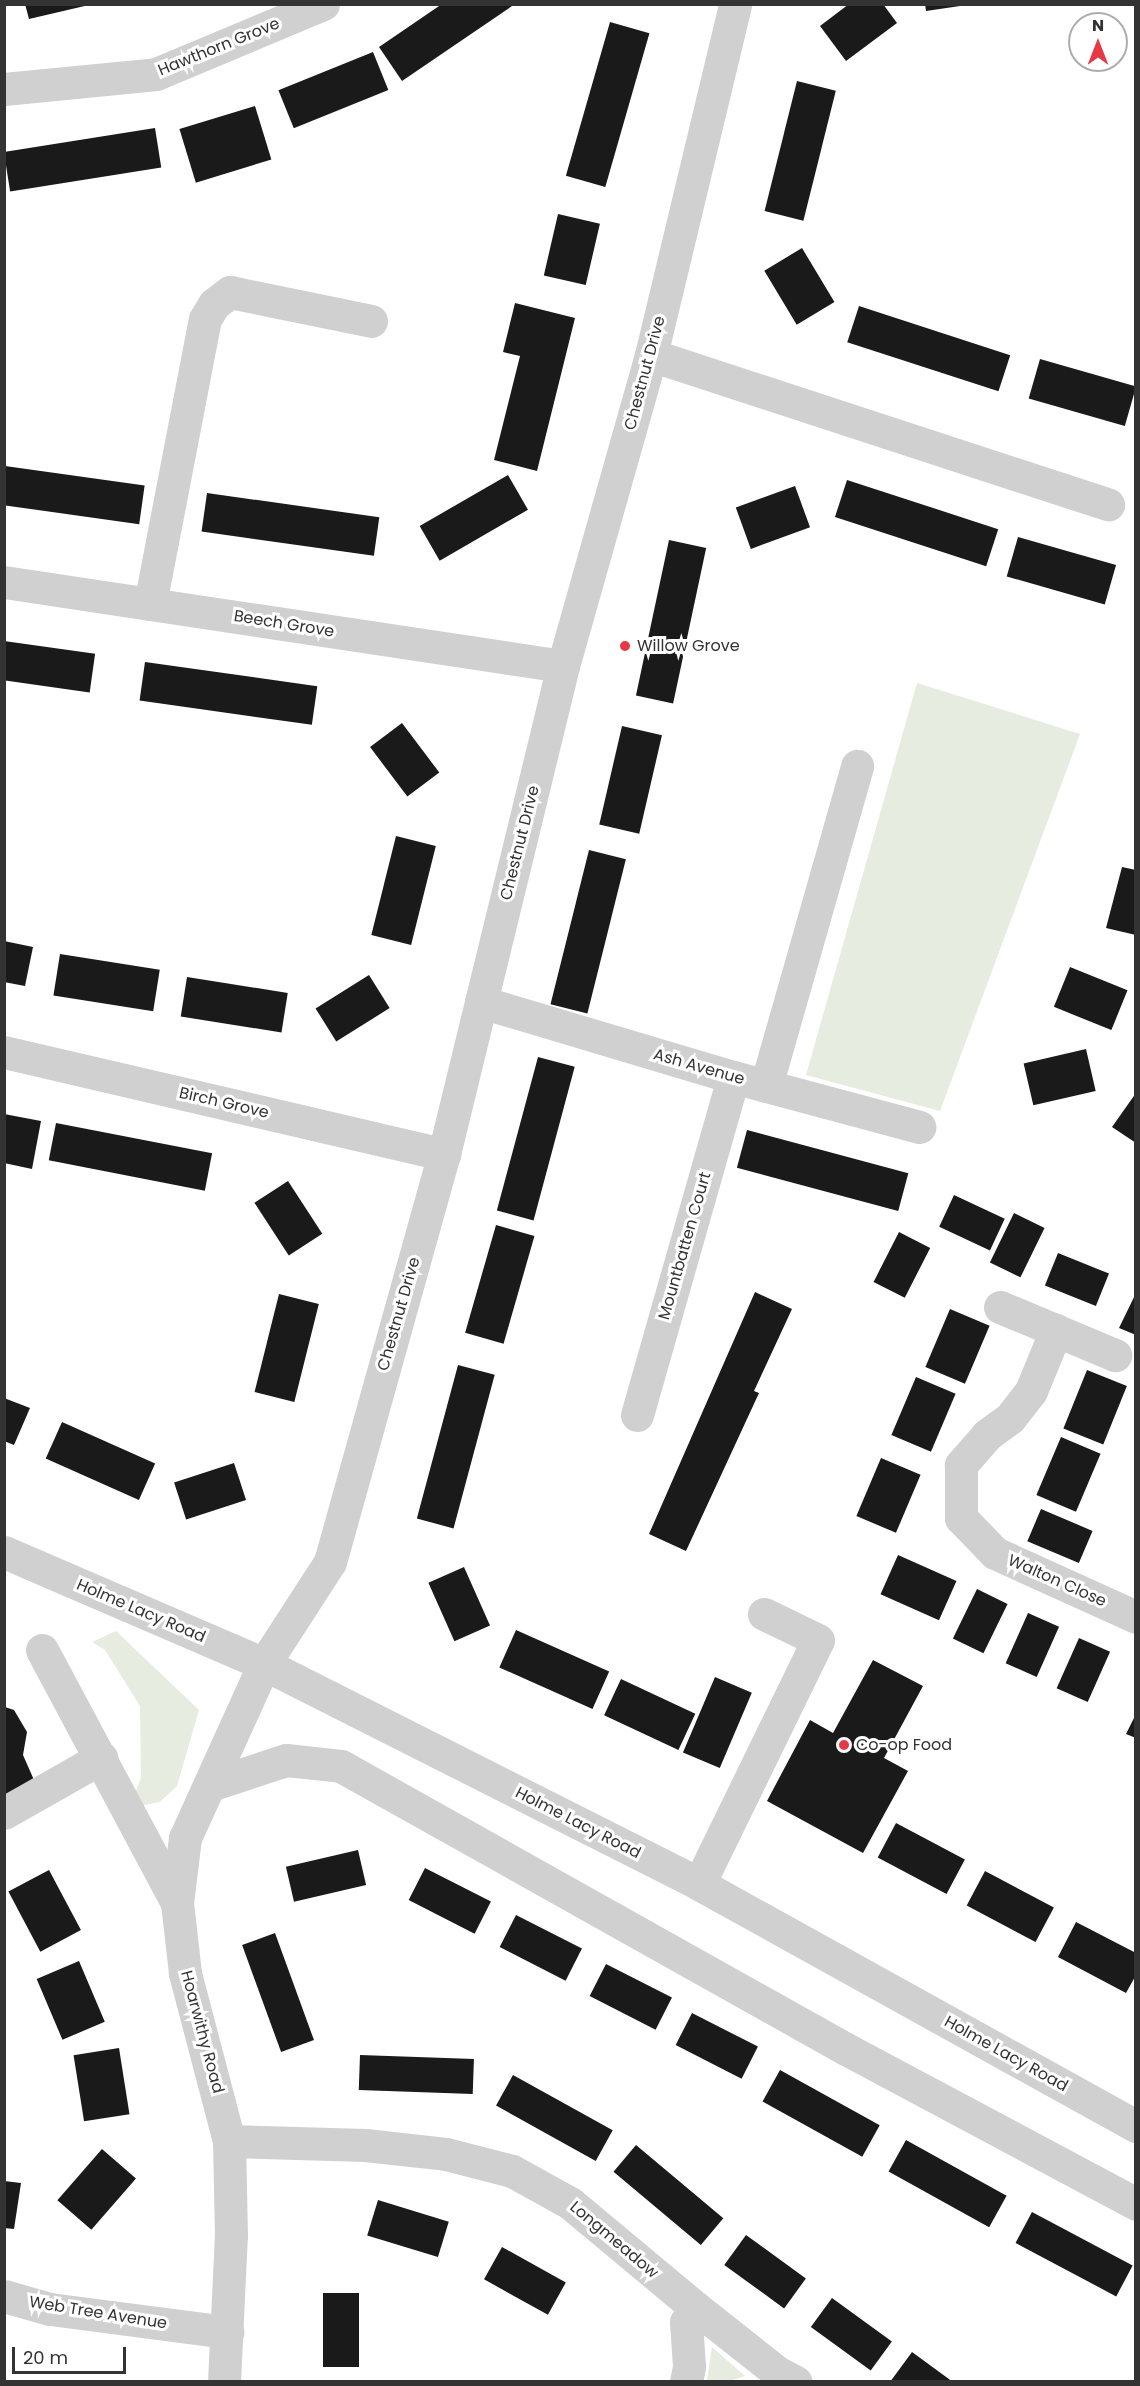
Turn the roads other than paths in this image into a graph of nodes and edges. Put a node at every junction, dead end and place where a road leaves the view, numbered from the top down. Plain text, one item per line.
1 (323, 4) edge
2 (735, 4) edge
3 (4, 89) edge
4 (371, 321) dead end
5 (651, 355) junction
6 (1108, 504) dead end
7 (4, 582) edge
8 (150, 604) junction
9 (563, 666) junction
10 (857, 766) dead end
11 (481, 1002) junction
12 (4, 1052) edge
13 (733, 1077) junction
14 (766, 1086) junction
15 (920, 1127) dead end
16 (444, 1154) junction
17 (1000, 1307) dead end
18 (1056, 1330) junction
19 (1115, 1355) dead end
20 (637, 1415) dead end
21 (4, 1552) edge
22 (764, 1614) dead end
23 (1136, 1617) edge
24 (42, 1650) dead end
25 (264, 1664) junction
26 (101, 1758) junction
27 (210, 1785) junction
28 (4, 1813) edge
29 (699, 1884) junction
30 (177, 1903) junction
31 (1136, 2126) edge
32 (229, 2141) junction
33 (1136, 2204) edge
34 (4, 2296) edge
35 (696, 2308) junction
36 (228, 2332) junction
37 (780, 2378) edge
38 (224, 2382) edge
39 (686, 2382) edge

1 - 3 street, Hawthorn Grove
2 - 5 street, Chestnut Drive
4 - 8 street
5 - 6 street
5 - 9 street, Chestnut Drive
7 - 8 street, Beech Grove
8 - 9 street, Beech Grove
9 - 11 street, Chestnut Drive
10 - 14 street
11 - 13 street, Ash Avenue
11 - 16 street, Chestnut Drive
12 - 16 street, Birch Grove
13 - 14 street, Ash Avenue
13 - 20 street, Mountbatten Court
14 - 15 street, Ash Avenue
16 - 25 street, Chestnut Drive
17 - 18 street
18 - 19 street
18 - 23 street, Walton Close
21 - 25 street, Holme Lacy Road
22 - 29 street
24 - 26 street
25 - 27 street, Hoarwithy Road
25 - 29 street, Holme Lacy Road
26 - 28 street
26 - 30 street
27 - 30 street, Hoarwithy Road
27 - 33 street
29 - 31 street, Holme Lacy Road
30 - 32 street, Hoarwithy Road
32 - 35 street, Longmeadow
32 - 36 street, Hoarwithy Road
34 - 36 street, Web Tree Avenue
35 - 37 street, Longmeadow
35 - 39 street
36 - 38 street, Hoarwithy Road

